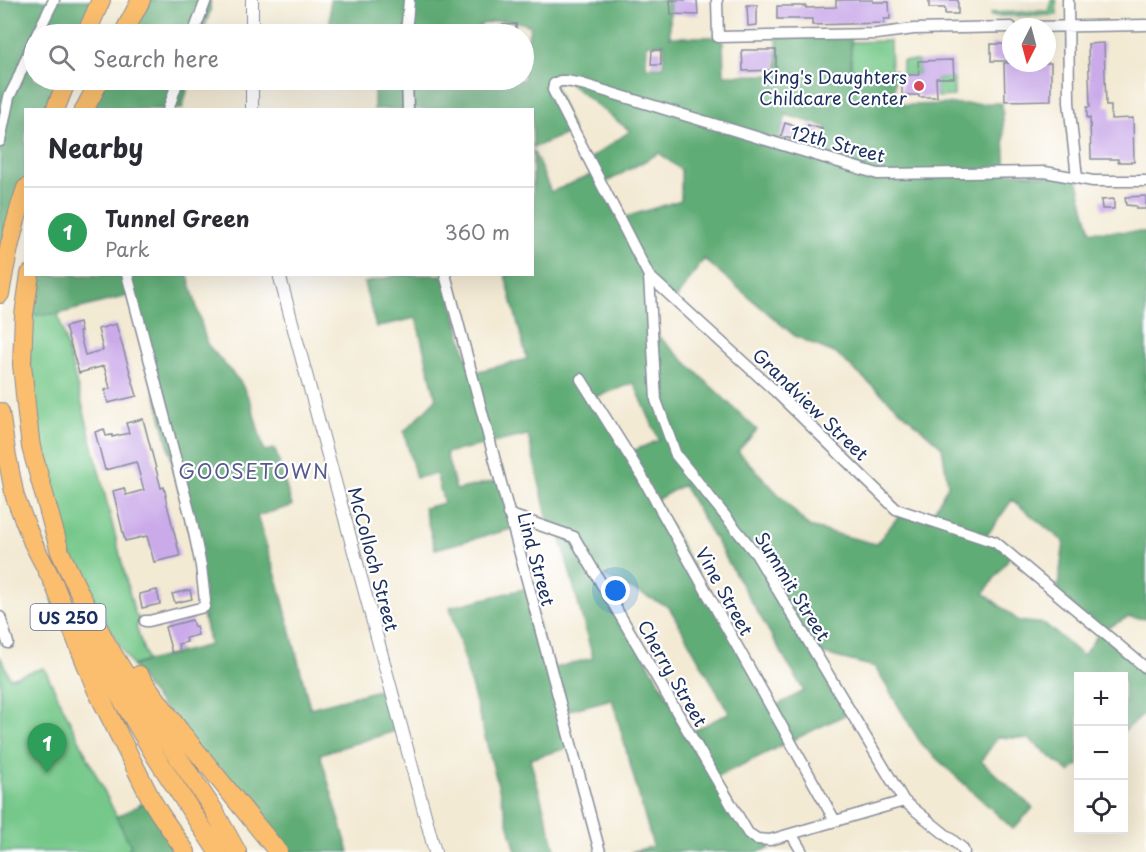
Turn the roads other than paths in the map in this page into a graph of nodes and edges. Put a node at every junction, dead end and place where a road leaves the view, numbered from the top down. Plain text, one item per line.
1 (54, 0) edge
2 (95, 0) edge
3 (101, 0) edge
4 (127, 0) edge
5 (141, 0) edge
6 (206, 0) edge
7 (252, 0) edge
8 (409, 0) edge
9 (717, 0) edge
10 (1068, 0) edge
11 (42, 24) edge
12 (88, 24) edge
13 (90, 24) edge
14 (117, 24) edge
15 (128, 24) edge
16 (197, 24) edge
17 (252, 24) edge
18 (407, 24) edge
19 (1146, 25) edge
20 (1056, 26) edge
21 (1068, 26) junction
22 (1002, 27) edge
23 (24, 64) edge
24 (566, 81) joint
25 (63, 90) edge
26 (90, 90) edge
27 (94, 90) edge
28 (175, 90) edge
29 (252, 90) edge
30 (407, 90) edge
31 (56, 108) edge
32 (84, 108) edge
33 (84, 108) edge
34 (169, 108) edge
35 (252, 108) edge
36 (408, 108) edge
37 (0, 141) edge
38 (1077, 178) junction
39 (1146, 181) edge
40 (24, 194) edge
41 (30, 276) edge
42 (128, 276) edge
43 (280, 276) edge
44 (446, 276) edge
45 (649, 276) junction
46 (0, 294) edge
47 (581, 379) dead end
48 (0, 412) edge
49 (43, 494) junction
50 (508, 514) junction
51 (54, 584) junction
52 (0, 617) edge
53 (145, 621) dead end
54 (8, 643) dead end
55 (1146, 668) edge
56 (904, 801) junction
57 (160, 814) junction
58 (835, 821) junction
59 (792, 835) junction
60 (176, 852) edge
61 (186, 852) edge
62 (218, 852) edge
63 (237, 852) edge
64 (278, 852) edge
65 (435, 852) edge
66 (600, 852) edge
67 (802, 852) edge
68 (964, 852) edge

1 - 11 street
2 - 12 highway
3 - 13 highway
4 - 14 highway
5 - 15 highway
6 - 16 street
7 - 17 street
8 - 18 street
9 - 22 street
10 - 21 street
19 - 21 street
20 - 21 street
21 - 38 street
23 - 37 street
24 - 38 street, 12th Street
24 - 45 street, Grandview Street
25 - 31 highway
26 - 32 highway
27 - 33 highway
28 - 34 street
29 - 35 street
30 - 36 street
38 - 39 street, 12th Street
40 - 46 highway
41 - 49 highway, US 250
42 - 53 street
43 - 65 street, McColloch Street
44 - 50 street, Lind Street
45 - 55 street, Grandview Street
45 - 56 street, Summit Street
47 - 58 street, Vine Street
48 - 51 highway, US 250
49 - 63 highway
49 - 64 highway, US 250
50 - 59 street, Cherry Street
50 - 66 street, Lind Street
51 - 57 highway, US 250
51 - 62 highway
52 - 54 street
56 - 58 street
56 - 68 street, Summit Street
57 - 60 highway
57 - 61 highway, US 250
58 - 59 street
59 - 67 street

